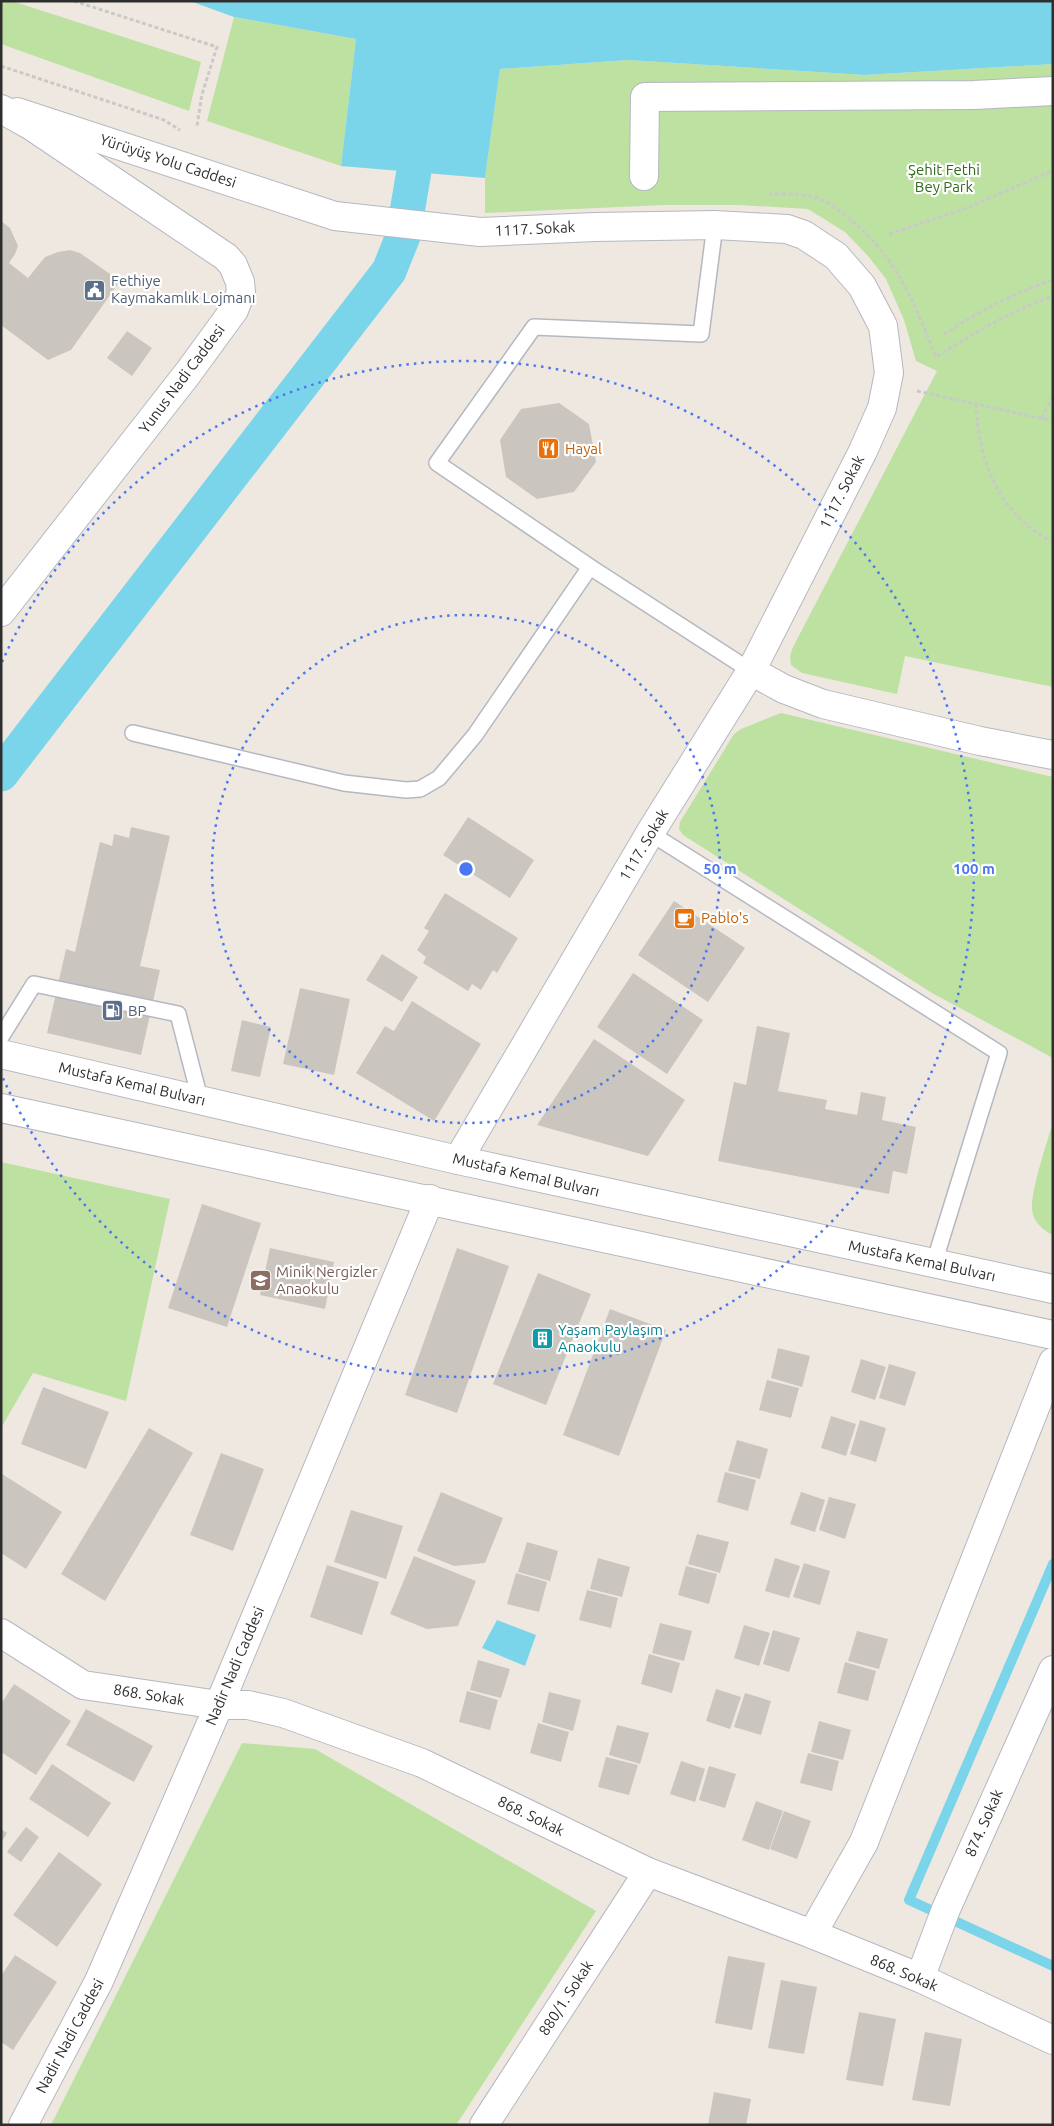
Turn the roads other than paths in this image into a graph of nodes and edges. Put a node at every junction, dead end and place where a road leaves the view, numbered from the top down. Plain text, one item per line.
1 (1053, 90) edge
2 (1, 108) edge
3 (644, 176) dead end
4 (335, 216) joint
5 (715, 225) junction
6 (590, 567) junction
7 (1, 612) edge
8 (751, 671) junction
9 (133, 733) dead end
10 (1053, 755) edge
11 (650, 833) junction
12 (1, 1037) edge
13 (1, 1054) edge
14 (200, 1099) junction
15 (1, 1108) edge
16 (458, 1160) junction
17 (430, 1199) junction
18 (934, 1263) junction
19 (1053, 1289) edge
20 (1053, 1335) edge
21 (1053, 1362) edge
22 (1, 1633) edge
23 (1053, 1670) edge
24 (219, 1706) junction
25 (648, 1872) junction
26 (812, 1934) junction
27 (920, 1978) junction
28 (1053, 2040) edge
29 (23, 2125) edge
30 (484, 2125) edge

1 - 3 street
2 - 4 street, Yürüyüş Yolu Caddesi
2 - 7 street, Yunus Nadi Caddesi
4 - 5 street, 1117. Sokak
5 - 6 lane
5 - 8 street, 1117. Sokak
6 - 8 lane
6 - 9 lane
8 - 10 street
8 - 11 street, 1117. Sokak
11 - 16 street, 1117. Sokak
11 - 18 lane
12 - 14 lane
13 - 14 street, Mustafa Kemal Bulvarı
14 - 16 street, Mustafa Kemal Bulvarı
15 - 17 street
16 - 18 street, Mustafa Kemal Bulvarı
17 - 20 street
17 - 24 street, Nadir Nadi Caddesi
18 - 19 street, Mustafa Kemal Bulvarı
21 - 26 street
22 - 24 street, 868. Sokak
23 - 27 street, 874. Sokak
24 - 25 street, 868. Sokak
24 - 29 street, Nadir Nadi Caddesi
25 - 26 street, 868. Sokak
25 - 30 street, 880/1. Sokak
26 - 27 street, 868. Sokak
27 - 28 street, 868. Sokak

